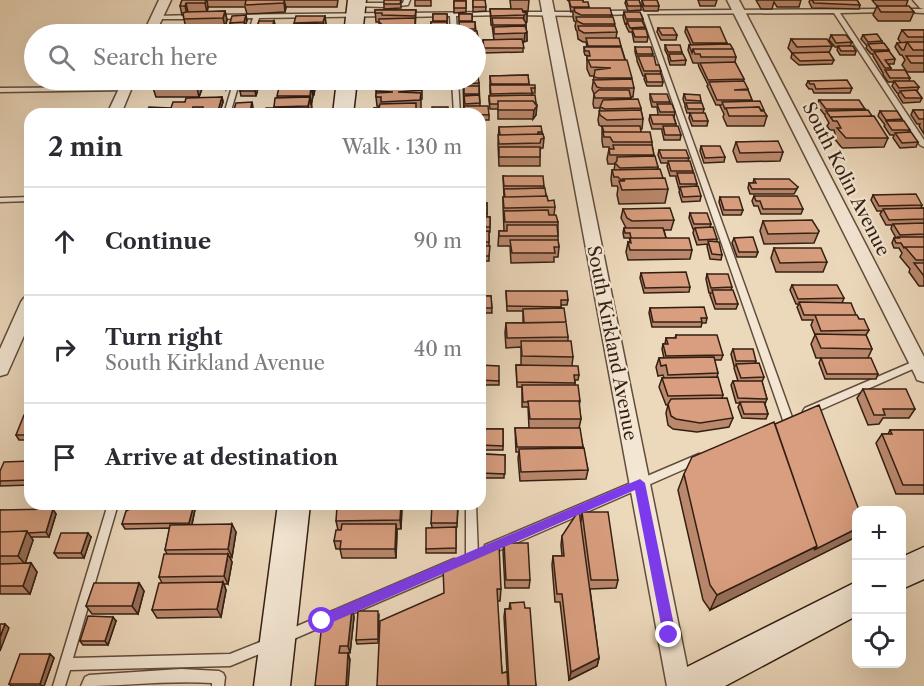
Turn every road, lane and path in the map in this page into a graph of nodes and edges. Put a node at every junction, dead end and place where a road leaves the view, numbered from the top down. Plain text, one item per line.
1 (165, 0) edge
2 (919, 0) edge
3 (382, 3) edge
4 (737, 6) edge
5 (356, 7) edge
6 (547, 7) edge
7 (924, 9) edge
8 (836, 12) junction
9 (644, 13) junction
10 (453, 15) junction
11 (256, 16) junction
12 (199, 17) edge
13 (211, 17) edge
14 (157, 18) junction
15 (154, 24) edge
16 (254, 24) edge
17 (354, 24) edge
18 (453, 24) edge
19 (24, 89) edge
20 (0, 90) edge
21 (124, 90) edge
22 (234, 90) edge
23 (346, 90) edge
24 (456, 90) edge
25 (117, 108) edge
26 (229, 108) edge
27 (344, 108) edge
28 (457, 108) edge
29 (924, 145) edge
30 (0, 200) edge
31 (24, 200) edge
32 (24, 315) edge
33 (922, 366) edge
34 (0, 369) edge
35 (788, 420) junction
36 (777, 424) edge
37 (712, 453) edge
38 (640, 483) junction
39 (110, 510) edge
40 (293, 510) edge
41 (471, 510) edge
42 (472, 556) junction
43 (924, 562) edge
44 (906, 572) edge
45 (852, 600) edge
46 (277, 640) junction
47 (65, 664) junction
48 (59, 686) edge
49 (87, 686) edge
50 (218, 686) edge
51 (272, 686) edge
52 (679, 686) edge
53 (688, 686) edge

1 - 14 street
2 - 7 street
3 - 5 lane
4 - 8 lane
4 - 9 lane
4 - 33 street, South Kolin Avenue
5 - 10 lane
5 - 11 lane
5 - 17 street
6 - 9 lane
6 - 10 lane
6 - 38 street, South Kirkland Avenue
7 - 8 lane
8 - 29 lane
9 - 35 lane
10 - 18 lane
11 - 13 lane
11 - 16 lane
12 - 14 lane
14 - 15 street
19 - 20 lane
21 - 25 street
22 - 26 lane
23 - 27 street
24 - 28 lane
30 - 31 lane
32 - 34 street
33 - 35 lane
35 - 36 lane
37 - 38 lane
38 - 42 lane
38 - 52 street, South Kirkland Avenue
39 - 47 lane
40 - 46 street
41 - 42 lane
42 - 46 lane
43 - 44 street
45 - 53 street
46 - 47 lane
46 - 51 street
47 - 48 lane
49 - 50 lane

